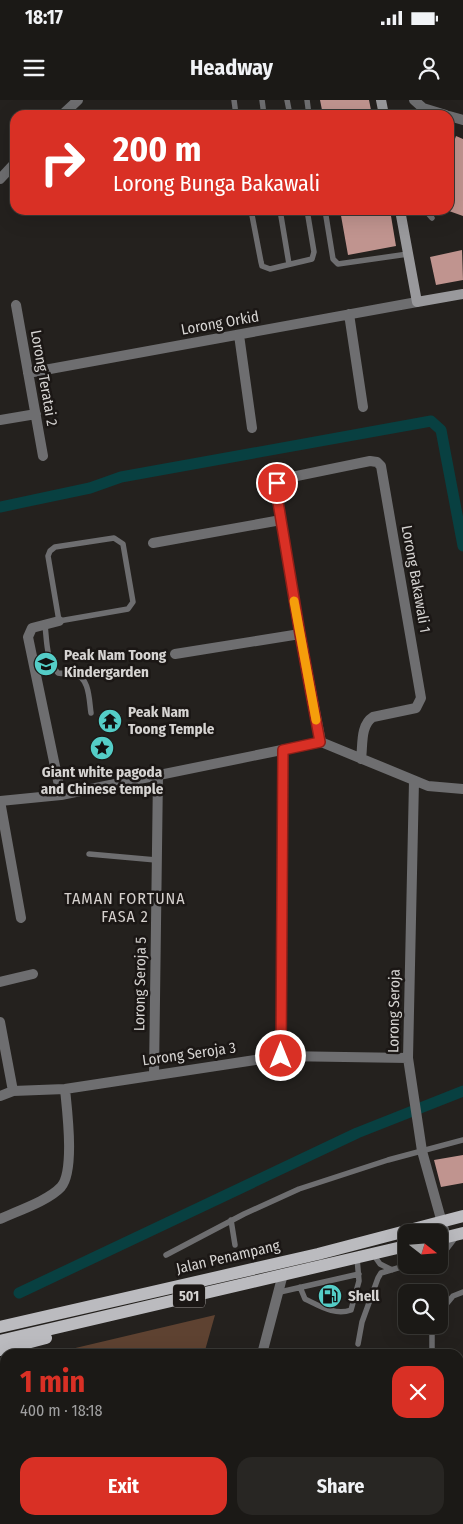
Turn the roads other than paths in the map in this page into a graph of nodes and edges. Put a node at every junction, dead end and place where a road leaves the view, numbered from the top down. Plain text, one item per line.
1 (78, 100) edge
2 (414, 100) edge
3 (67, 110) edge
4 (430, 110) edge
5 (10, 168) edge
6 (0, 179) edge
7 (252, 215) edge
8 (281, 215) edge
9 (308, 215) edge
10 (326, 215) edge
11 (401, 215) edge
12 (429, 215) edge
13 (432, 218) dead end
14 (408, 254) junction
15 (290, 264) junction
16 (463, 294) edge
17 (418, 302) junction
18 (16, 305) dead end
19 (349, 314) junction
20 (239, 335) junction
21 (28, 373) junction
22 (363, 407) dead end
23 (36, 414) junction
24 (0, 420) edge
25 (252, 428) dead end
26 (43, 456) dead end
27 (281, 520) junction
28 (153, 543) dead end
29 (59, 621) junction
30 (44, 625) junction
31 (300, 634) junction
32 (175, 654) dead end
33 (91, 713) dead end
34 (320, 742) junction
35 (283, 750) junction
36 (361, 759) junction
37 (158, 774) junction
38 (414, 781) junction
39 (463, 789) edge
40 (61, 794) junction
41 (0, 801) edge
42 (88, 854) dead end
43 (156, 860) junction
44 (21, 918) dead end
45 (33, 974) dead end
46 (0, 982) edge
47 (0, 1022) edge
48 (281, 1056) junction
49 (408, 1058) junction
50 (154, 1074) junction
51 (65, 1089) junction
52 (13, 1091) junction
53 (0, 1096) edge
54 (463, 1140) edge
55 (422, 1151) junction
56 (463, 1216) edge
57 (0, 1219) edge
58 (231, 1220) junction
59 (442, 1222) junction
60 (451, 1236) edge
61 (235, 1245) dead end
62 (398, 1248) edge
63 (318, 1254) junction
64 (373, 1254) junction
65 (166, 1255) dead end
66 (356, 1258) junction
67 (265, 1266) junction
68 (398, 1268) edge
69 (392, 1270) junction
70 (283, 1274) junction
71 (359, 1274) junction
72 (300, 1287) junction
73 (280, 1292) junction
74 (463, 1292) edge
75 (448, 1302) edge
76 (94, 1318) junction
77 (0, 1327) edge
78 (432, 1334) edge
79 (0, 1341) edge
80 (358, 1344) dead end
81 (4, 1349) edge
82 (263, 1349) edge
83 (432, 1349) edge

1 - 3 street
2 - 4 street
5 - 6 street
7 - 15 lane
8 - 15 lane
9 - 15 lane
10 - 14 lane
11 - 14 street
12 - 13 lane
14 - 17 street
16 - 17 street
17 - 19 street, Lorong Orkid
18 - 21 street, Lorong Teratai 2
19 - 20 street, Lorong Orkid
19 - 22 street
20 - 21 street, Lorong Orkid
20 - 25 street
21 - 23 street, Lorong Teratai 2
23 - 24 street
23 - 26 street, Lorong Teratai 2
27 - 28 street
27 - 31 street
27 - 36 street, Lorong Bakawali 1
29 - 29 lane
29 - 30 street
30 - 33 lane
30 - 40 street
31 - 32 street
31 - 34 street
34 - 35 street
34 - 36 street
35 - 37 street
35 - 48 street
36 - 38 street
37 - 40 street
37 - 43 street, Lorong Seroja 5
38 - 39 street
38 - 49 street, Lorong Seroja
40 - 41 street
41 - 44 street
42 - 43 lane
43 - 50 street, Lorong Seroja 5
45 - 46 street
47 - 52 street
48 - 49 street, Lorong Seroja 3
48 - 50 street, Lorong Seroja 3
49 - 55 street, Lorong Seroja
50 - 51 street, Lorong Seroja 3
51 - 52 street, Lorong Seroja 3
51 - 57 street
52 - 53 street, Lorong Seroja 3
54 - 55 lane
55 - 58 lane
55 - 59 street, Lorong Seroja
56 - 59 main road, Jalan Penampang / 501
58 - 61 lane
58 - 65 lane
59 - 60 street, Lorong Seroja
59 - 63 main road, Jalan Penampang / 501
62 - 64 main road, Jalan Penampang / 501
63 - 67 main road, Jalan Penampang / 501
63 - 70 main road
64 - 66 main road, Jalan Penampang / 501
64 - 69 lane
66 - 70 main road, Jalan Penampang / 501
66 - 71 lane
67 - 70 main road
67 - 77 main road, Jalan Penampang / 501
68 - 69 lane
69 - 80 lane
70 - 73 street
70 - 76 main road, Jalan Penampang / 501
71 - 72 lane
71 - 72 lane
72 - 73 lane
73 - 82 street
74 - 75 lane
76 - 79 main road, Jalan Penampang / 501
76 - 81 main road
78 - 83 lane

